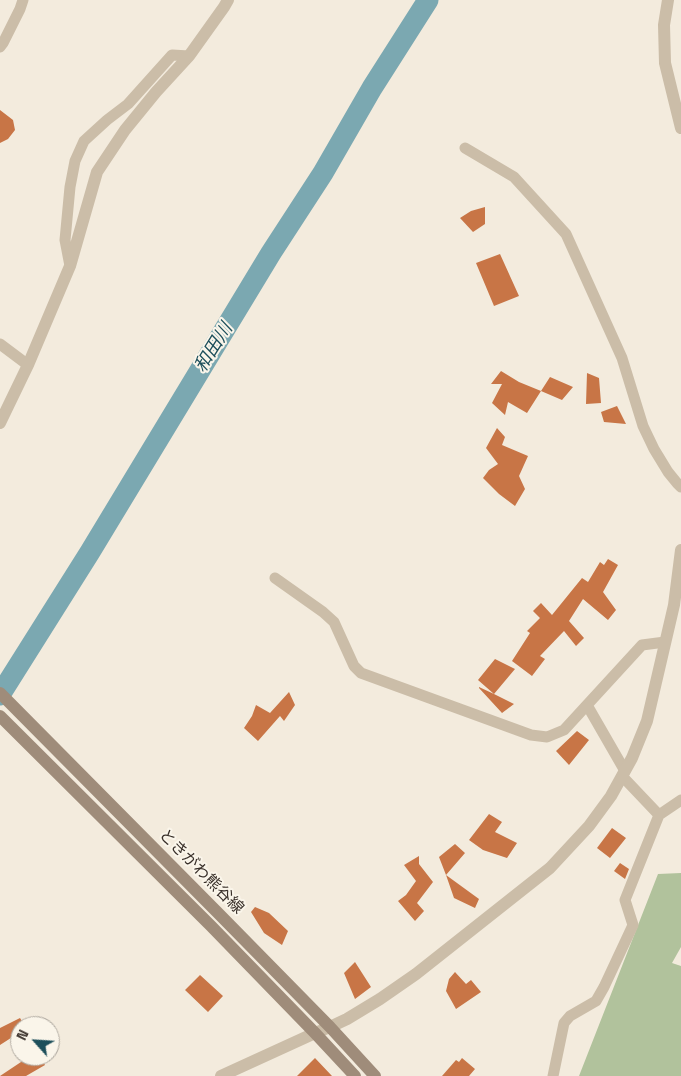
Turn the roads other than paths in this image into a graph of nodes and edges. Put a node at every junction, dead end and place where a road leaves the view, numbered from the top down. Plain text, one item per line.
1 (23, 0) edge
2 (668, 0) edge
3 (225, 2) edge
4 (0, 47) edge
5 (189, 56) junction
6 (681, 128) edge
7 (465, 148) dead end
8 (70, 266) junction
9 (0, 344) edge
10 (28, 366) junction
11 (0, 422) edge
12 (681, 486) edge
13 (681, 550) edge
14 (275, 578) dead end
15 (677, 607) edge
16 (665, 642) junction
17 (0, 693) edge
18 (587, 705) junction
19 (0, 716) edge
20 (623, 774) junction
21 (681, 800) edge
22 (659, 815) junction
23 (330, 1027) junction
24 (315, 1033) junction
25 (221, 1076) edge
26 (354, 1076) edge
27 (375, 1076) edge
28 (553, 1076) edge

1 - 4 street
2 - 6 street
3 - 5 street
5 - 8 street
5 - 8 street
7 - 12 street
8 - 10 street
9 - 10 street
10 - 11 street
13 - 15 street
14 - 18 street
15 - 16 street
16 - 18 street
16 - 20 street
17 - 23 main road, ときがわ熊谷線
18 - 20 street
19 - 24 main road, ときがわ熊谷線
20 - 22 street
20 - 23 street
21 - 22 street
22 - 28 street
23 - 24 street
23 - 27 main road, ときがわ熊谷線
24 - 25 street
24 - 26 main road, ときがわ熊谷線

